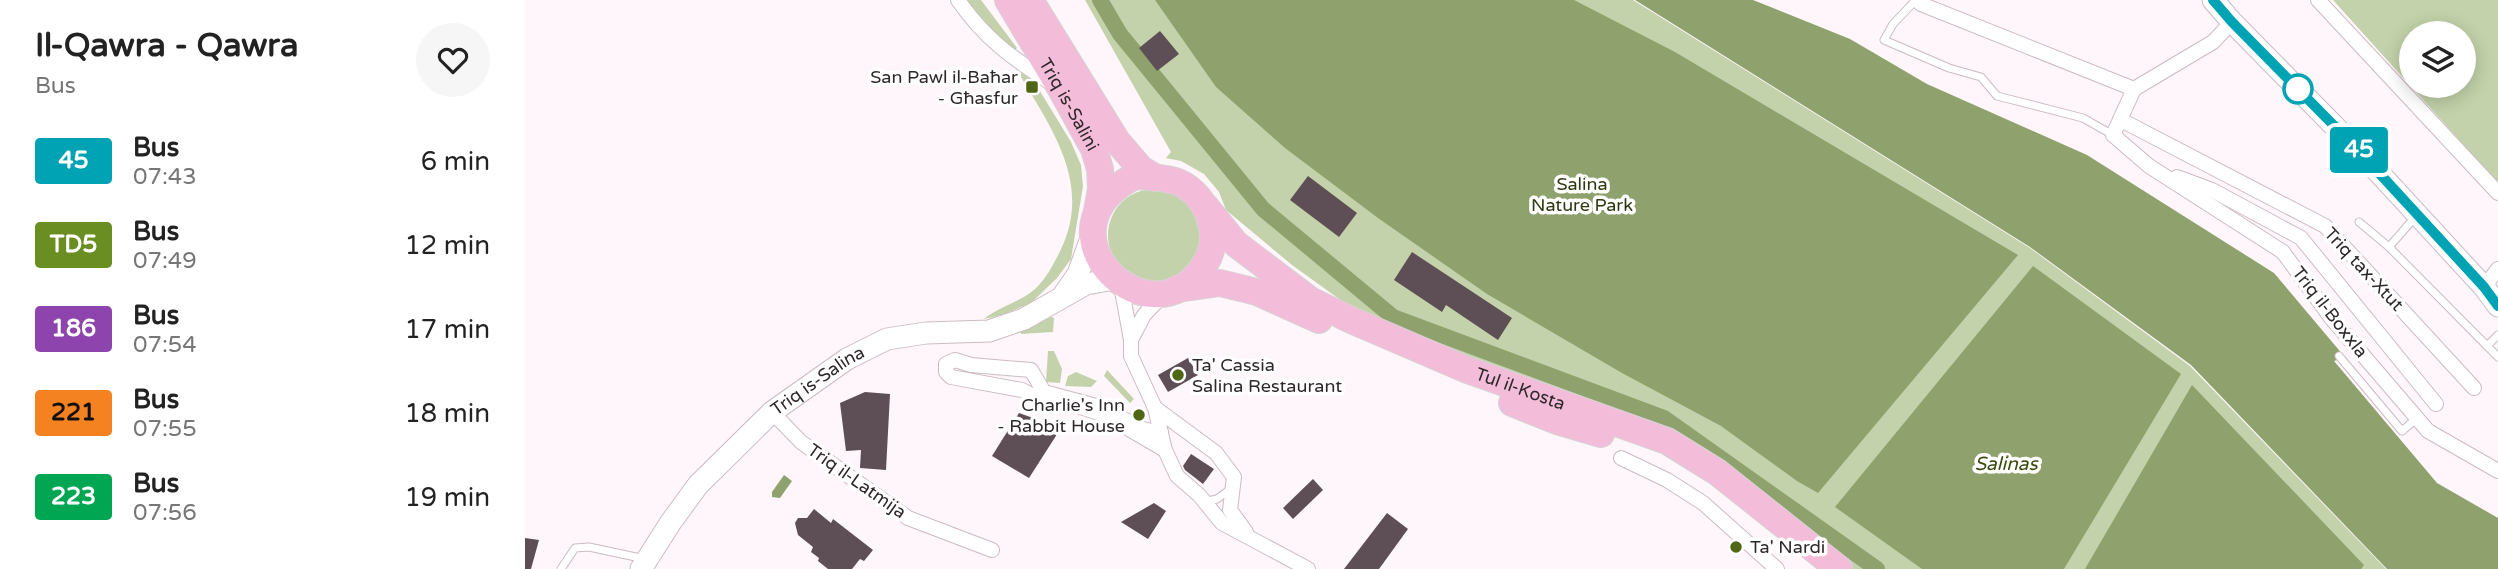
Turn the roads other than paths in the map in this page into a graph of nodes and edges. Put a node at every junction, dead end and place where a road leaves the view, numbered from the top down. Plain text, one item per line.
1 (958, 0) edge
2 (1008, 0) edge
3 (1030, 0) edge
4 (1917, 0) edge
5 (2213, 0) edge
6 (2318, 0) edge
7 (2232, 22) junction
8 (1061, 89) junction
9 (2134, 89) junction
10 (2121, 120) junction
11 (2113, 135) junction
12 (2149, 166) junction
13 (1156, 178) junction
14 (2498, 193) edge
15 (1206, 207) junction
16 (2417, 215) junction
17 (2360, 222) dead end
18 (1095, 223) junction
19 (2389, 247) junction
20 (2498, 269) edge
21 (1118, 282) junction
22 (2491, 290) edge
23 (1171, 291) junction
24 (1058, 301) junction
25 (2498, 306) edge
26 (2498, 335) edge
27 (1131, 340) junction
28 (2487, 346) junction
29 (2339, 356) dead end
30 (2498, 357) edge
31 (2474, 388) dead end
32 (2437, 404) dead end
33 (1155, 408) junction
34 (772, 412) junction
35 (2417, 418) junction
36 (1161, 432) junction
37 (1165, 450) junction
38 (1621, 458) dead end
39 (2498, 471) edge
40 (1233, 487) junction
41 (1203, 502) junction
42 (1249, 536) junction
43 (992, 550) dead end
44 (643, 564) edge
45 (561, 569) edge
46 (1308, 569) edge
47 (1777, 569) edge
48 (1821, 569) edge
49 (1839, 569) edge

1 - 8 street
2 - 8 highway, Triq is-Salini
3 - 13 highway, Triq is-Salini
4 - 9 street
4 - 11 lane
5 - 7 main road
6 - 14 street
7 - 9 street
7 - 16 main road
8 - 18 highway, Triq is-Salini
9 - 10 street
10 - 11 street
10 - 31 street, Triq tax-Xtut
11 - 12 street, Triq il-Boxxla
12 - 32 street, Triq il-Boxxla
12 - 35 street, Triq il-Boxxla
13 - 15 highway
13 - 18 highway
15 - 23 highway
15 - 49 highway, Tul il-Kosta
16 - 19 lane
16 - 22 main road
17 - 19 lane
18 - 21 highway
18 - 24 main road, Triq is-Salina
19 - 28 lane
20 - 22 street
21 - 23 highway
21 - 24 main road, Triq is-Salina
21 - 27 street
22 - 25 main road
23 - 27 street
23 - 48 highway, Tul il-Kosta
24 - 34 main road, Triq is-Salina
26 - 28 lane
27 - 33 street
28 - 30 lane
29 - 35 lane
33 - 36 street
33 - 40 street
34 - 43 street, Triq il-Latmija
34 - 44 main road, Triq is-Salina
35 - 39 street, Triq il-Boxxla
36 - 37 street
36 - 37 street
37 - 41 street
38 - 47 street
40 - 41 lane
40 - 42 street
41 - 42 street
42 - 46 street
44 - 45 lane

